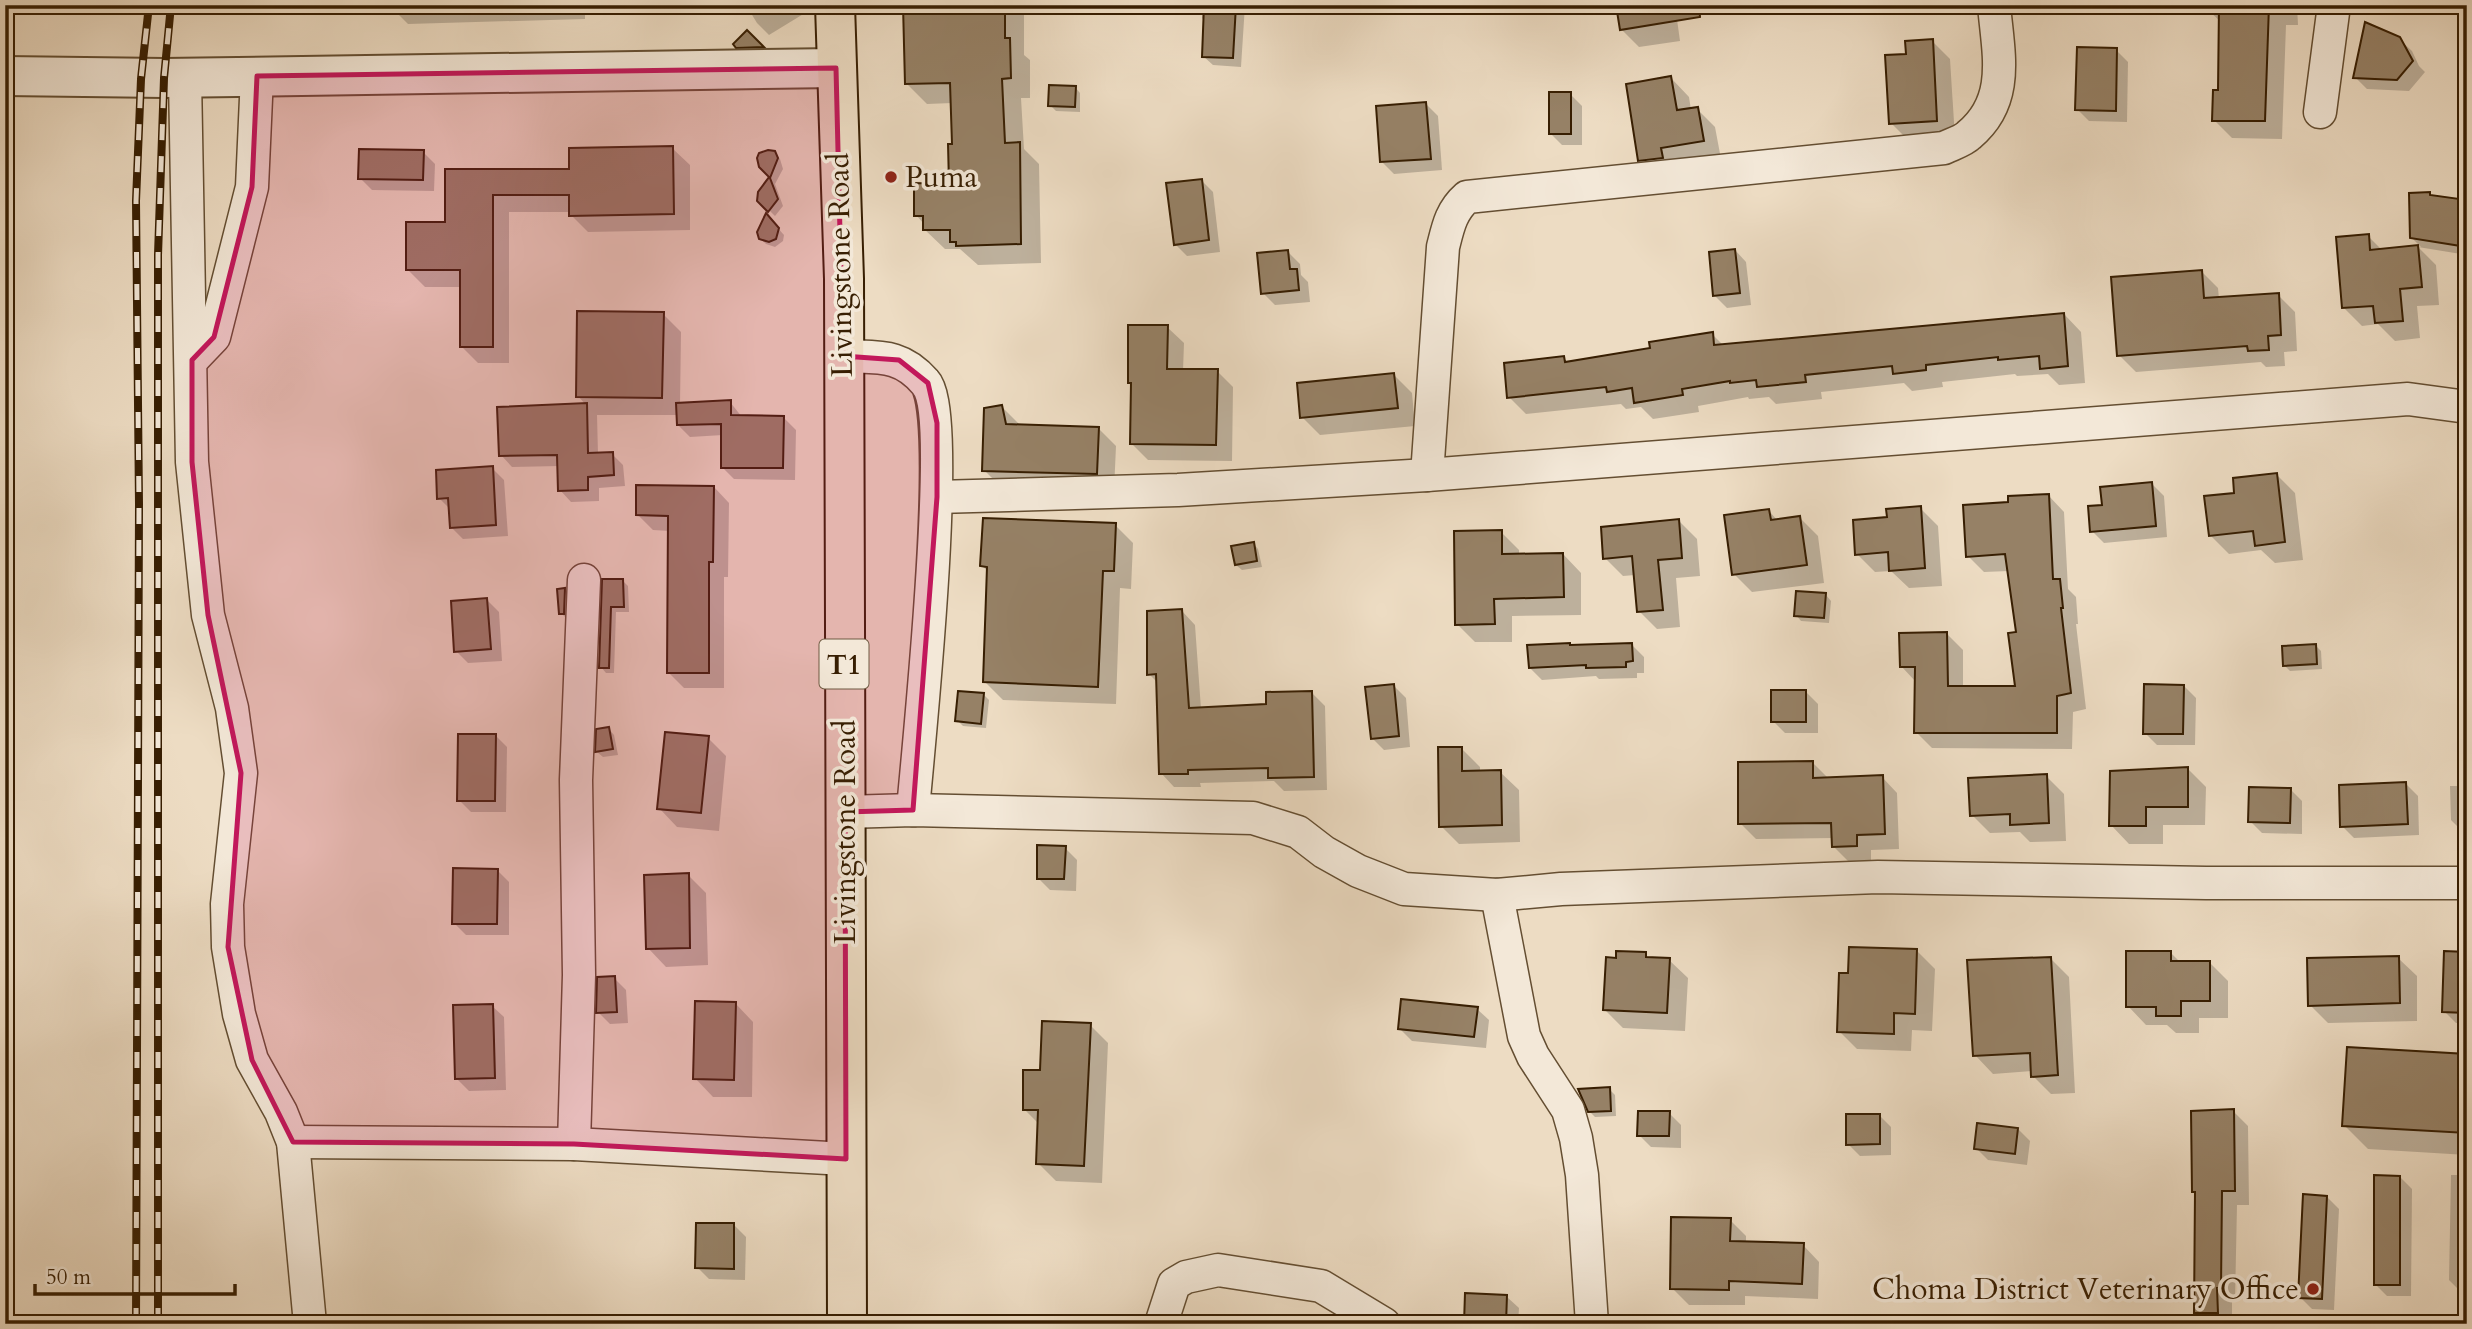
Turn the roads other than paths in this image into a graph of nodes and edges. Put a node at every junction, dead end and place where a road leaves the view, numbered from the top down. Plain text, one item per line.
1 (835, 5) edge
2 (1994, 5) edge
3 (2334, 5) edge
4 (836, 68) junction
5 (5, 76) edge
6 (257, 76) junction
7 (185, 78) junction
8 (2320, 111) dead end
9 (843, 356) junction
10 (192, 360) junction
11 (2467, 407) edge
12 (1427, 475) junction
13 (937, 497) junction
14 (584, 580) dead end
15 (913, 810) junction
16 (845, 812) junction
17 (2467, 883) edge
18 (1497, 895) junction
19 (293, 1142) junction
20 (573, 1144) junction
21 (846, 1159) junction
22 (310, 1324) edge
23 (847, 1324) edge
24 (1161, 1324) edge
25 (1384, 1324) edge
26 (1592, 1324) edge

1 - 4 highway, Livingstone Road / T1
2 - 12 street
3 - 8 street
4 - 6 street
4 - 9 highway, Livingstone Road / T1
5 - 7 street
6 - 7 street
6 - 10 street
7 - 10 street
9 - 13 street
9 - 16 highway, Livingstone Road / T1
10 - 19 street
11 - 12 street
12 - 13 street
13 - 15 street
14 - 20 street
15 - 16 street
15 - 18 street
16 - 21 highway, Livingstone Road / T1
17 - 18 street
18 - 26 street
19 - 20 street
19 - 22 street
20 - 21 street
21 - 23 highway, Livingstone Road / T1
24 - 25 street

